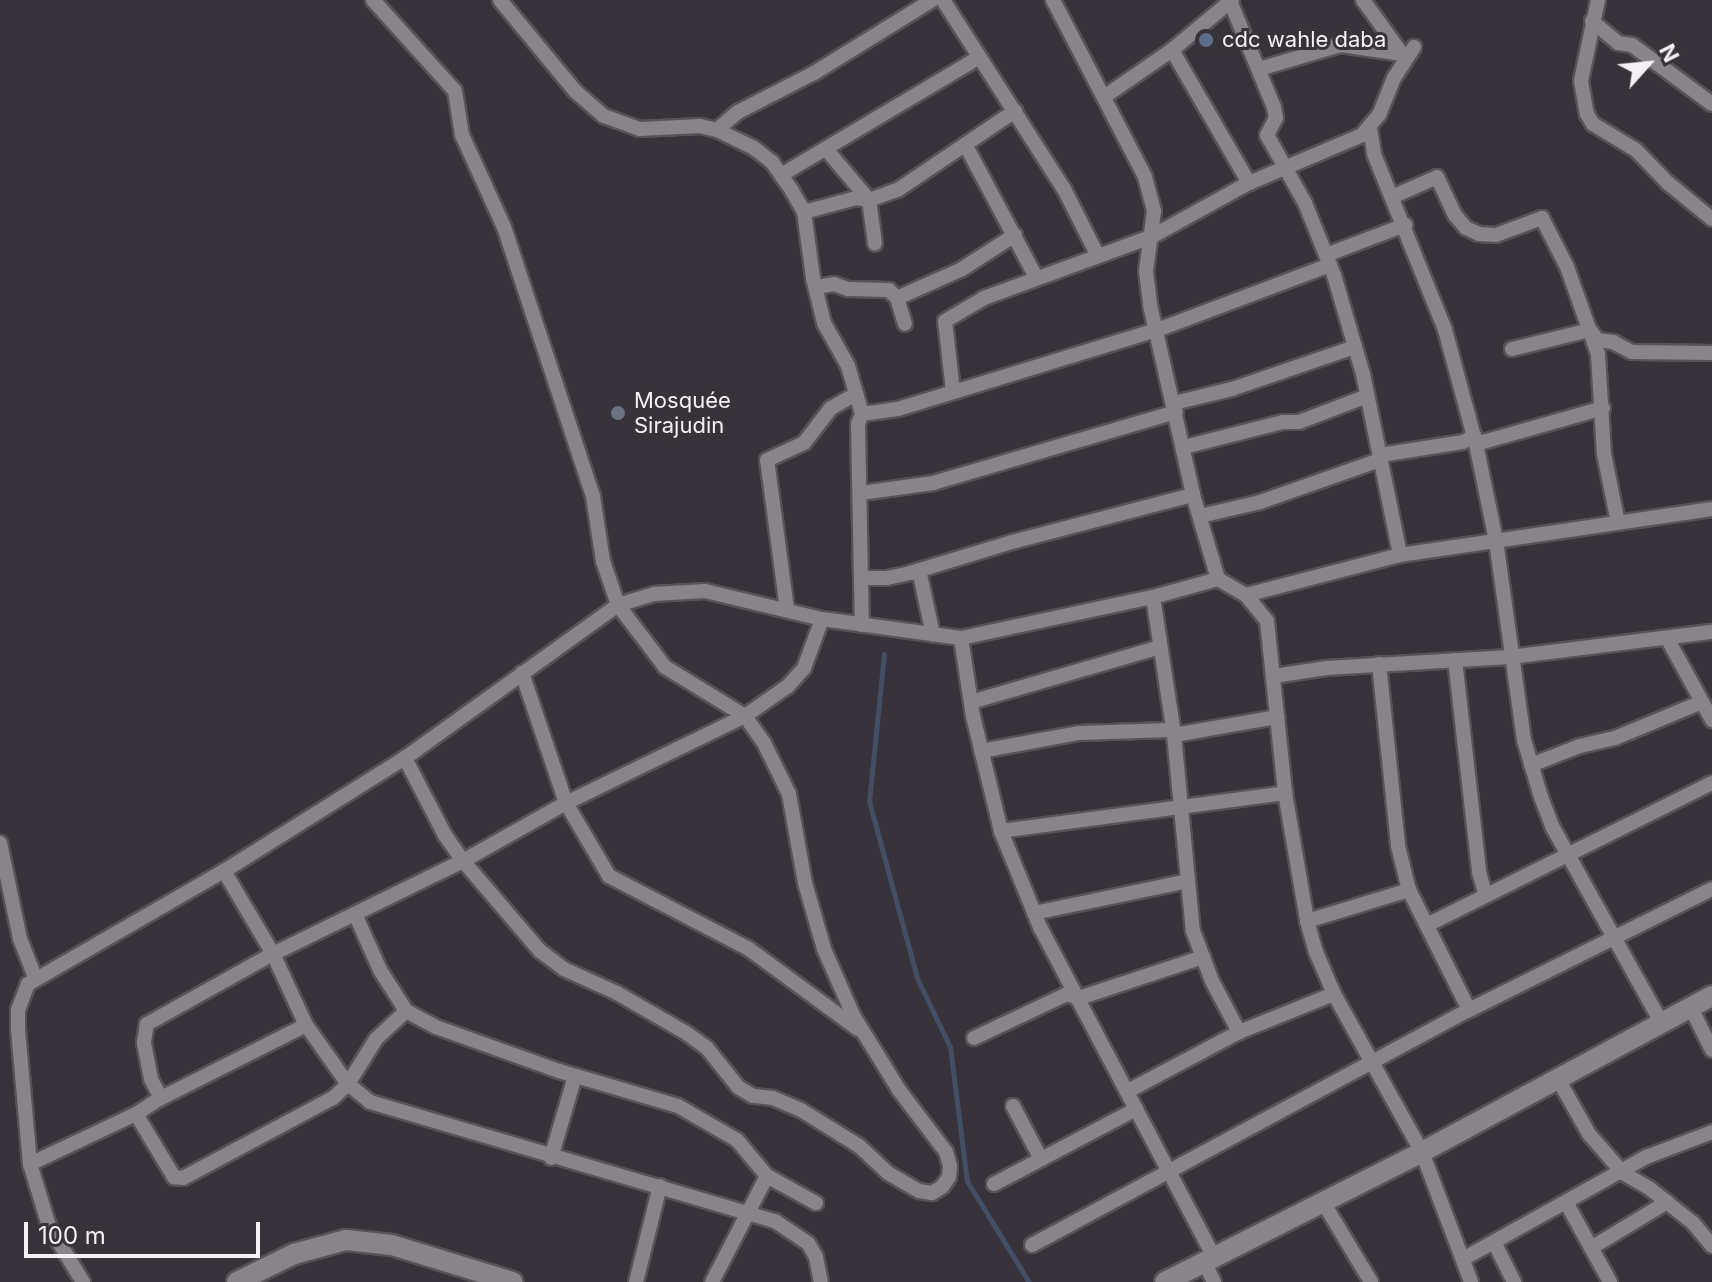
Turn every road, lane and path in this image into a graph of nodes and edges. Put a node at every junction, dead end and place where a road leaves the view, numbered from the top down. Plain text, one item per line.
1 (373, 0) edge
2 (500, 0) edge
3 (932, 0) edge
4 (943, 0) edge
5 (1053, 0) edge
6 (1363, 0) edge
7 (1598, 0) edge
8 (1231, 1) edge
9 (1592, 21) junction
10 (1172, 50) junction
11 (1408, 53) junction
12 (980, 57) junction
13 (1259, 69) junction
14 (1104, 97) junction
15 (1712, 104) edge
16 (1015, 111) junction
17 (1370, 128) junction
18 (717, 130) junction
19 (966, 146) junction
20 (826, 149) junction
21 (1286, 168) junction
22 (781, 175) junction
23 (1249, 183) junction
24 (1394, 196) junction
25 (869, 200) junction
26 (804, 212) junction
27 (1712, 219) edge
28 (1405, 225) junction
29 (1015, 235) junction
30 (1151, 237) junction
31 (875, 244) dead end
32 (1097, 254) junction
33 (1328, 260) junction
34 (1036, 277) junction
35 (816, 287) junction
36 (897, 298) junction
37 (905, 324) dead end
38 (1157, 330) junction
39 (1590, 330) junction
40 (1355, 347) junction
41 (1512, 349) dead end
42 (1712, 353) edge
43 (953, 391) junction
44 (856, 394) junction
45 (1367, 396) junction
46 (1175, 407) junction
47 (1603, 408) junction
48 (862, 414) junction
49 (1475, 440) junction
50 (1184, 447) junction
51 (1380, 458) junction
52 (861, 493) junction
53 (1193, 495) junction
54 (1712, 509) edge
55 (1200, 516) junction
56 (1618, 523) junction
57 (1496, 541) junction
58 (1400, 555) junction
59 (919, 570) junction
60 (861, 578) junction
61 (1218, 579) junction
62 (1246, 595) junction
63 (1153, 597) junction
64 (618, 605) junction
65 (787, 609) junction
66 (822, 619) junction
67 (862, 625) junction
68 (1712, 632) edge
69 (933, 635) junction
70 (961, 638) junction
71 (1667, 638) junction
72 (1160, 647) junction
73 (1510, 657) junction
74 (1455, 660) junction
75 (1379, 664) junction
76 (522, 673) junction
77 (1274, 676) junction
78 (971, 702) junction
79 (1702, 702) junction
80 (745, 716) junction
81 (1277, 717) junction
82 (1712, 720) edge
83 (1174, 735) junction
84 (981, 751) junction
85 (405, 758) junction
86 (1531, 765) junction
87 (1712, 783) edge
88 (1285, 793) junction
89 (566, 803) junction
90 (1180, 806) junction
91 (1001, 831) junction
92 (0, 843) edge
93 (1570, 855) junction
94 (463, 861) junction
95 (224, 871) junction
96 (1188, 881) junction
97 (1712, 889) edge
98 (1409, 890) junction
99 (1485, 893) junction
100 (1034, 913) junction
101 (355, 914) junction
102 (1307, 921) junction
103 (1427, 925) junction
104 (1615, 936) junction
105 (273, 954) junction
106 (1203, 957) junction
107 (35, 977) junction
108 (1334, 994) junction
109 (1712, 996) edge
110 (1079, 998) junction
111 (1691, 1008) junction
112 (1469, 1010) junction
113 (406, 1011) junction
114 (1662, 1024) junction
115 (306, 1025) junction
116 (863, 1032) junction
117 (1239, 1032) junction
118 (974, 1038) dead end
119 (1712, 1050) edge
120 (1375, 1064) junction
121 (575, 1076) junction
122 (1558, 1079) junction
123 (348, 1084) junction
124 (1128, 1091) junction
125 (161, 1098) junction
126 (1013, 1106) dead end
127 (1136, 1109) junction
128 (136, 1114) junction
129 (1712, 1132) edge
130 (1422, 1152) junction
131 (551, 1158) junction
132 (1041, 1159) junction
133 (30, 1164) junction
134 (1169, 1169) junction
135 (1623, 1173) junction
136 (767, 1176) junction
137 (994, 1184) dead end
138 (660, 1186) junction
139 (1323, 1202) junction
140 (1667, 1202) junction
141 (816, 1203) dead end
142 (1567, 1204) junction
143 (749, 1211) junction
144 (1494, 1242) junction
145 (1032, 1245) dead end
146 (1712, 1246) edge
147 (1591, 1248) junction
148 (1463, 1259) junction
149 (1209, 1260) junction
150 (83, 1282) edge
151 (237, 1282) edge
152 (512, 1282) edge
153 (636, 1282) edge
154 (712, 1282) edge
155 (821, 1282) edge
156 (1165, 1282) edge
157 (1214, 1282) edge
158 (1371, 1282) edge
159 (1471, 1282) edge
160 (1514, 1282) edge
161 (1610, 1282) edge

1 - 64 street
2 - 18 street
3 - 18 street
4 - 12 street
5 - 14 street
6 - 11 street
7 - 9 street
8 - 10 street
8 - 13 street
9 - 15 street
9 - 27 street
10 - 14 street
10 - 23 street
11 - 13 street
11 - 17 street
12 - 16 street
12 - 20 street
13 - 21 street
14 - 30 street
16 - 19 street
16 - 32 street
17 - 21 street
17 - 24 street
18 - 22 street
19 - 25 street
19 - 29 street
20 - 22 street
20 - 25 street
21 - 23 street
21 - 33 street
22 - 26 street
23 - 30 street
24 - 28 street
24 - 39 street
25 - 26 street
25 - 31 street
26 - 35 street
28 - 33 street
28 - 49 street
29 - 34 street
29 - 36 street
30 - 32 street
30 - 38 street
32 - 34 street
33 - 38 street
33 - 40 street
34 - 43 street
35 - 36 street
35 - 44 street
36 - 37 street
38 - 43 street
38 - 46 street
39 - 41 street
39 - 42 street
39 - 47 street
40 - 45 street
40 - 46 street
43 - 48 street
44 - 48 street
44 - 65 street
45 - 50 street
45 - 51 street
46 - 50 street
46 - 52 street
47 - 49 street
47 - 56 street
48 - 52 street
49 - 51 street
49 - 57 street
50 - 53 street
51 - 55 street
51 - 58 street
52 - 60 street
53 - 55 street
53 - 59 street
54 - 56 street
55 - 61 street
56 - 57 street
57 - 58 street
57 - 73 street
58 - 62 street
59 - 60 street
59 - 69 street
60 - 67 street
61 - 62 street
61 - 63 street
62 - 77 street
63 - 70 street
63 - 72 street
64 - 65 street
64 - 76 street
64 - 80 street
65 - 66 street
66 - 67 street
66 - 80 street
67 - 69 street
68 - 71 street
69 - 70 street
70 - 78 street
71 - 73 street
71 - 79 street
72 - 78 street
72 - 83 street
73 - 74 street
73 - 86 street
74 - 75 street
74 - 99 street
75 - 77 street
75 - 98 street
76 - 85 street
76 - 89 street
77 - 81 street
78 - 84 street
79 - 82 street
79 - 86 street
80 - 89 street
80 - 116 street
81 - 83 street
81 - 88 street
83 - 84 street
83 - 90 street
84 - 91 street
85 - 94 street
85 - 95 street
86 - 93 street
87 - 93 street
88 - 90 street
88 - 102 street
89 - 94 street
89 - 116 street
90 - 91 street
90 - 96 street
91 - 100 street
92 - 107 street
93 - 99 street
93 - 104 street
94 - 101 street
94 - 116 street
95 - 105 street
95 - 107 street
96 - 100 street
96 - 106 street
97 - 104 street
98 - 102 street
98 - 103 street
99 - 103 street
100 - 110 street
101 - 105 street
101 - 113 street
102 - 108 street
103 - 112 street
104 - 112 street
104 - 114 street
105 - 115 street
105 - 125 street
106 - 110 street
106 - 117 street
107 - 133 street
108 - 117 street
108 - 120 street
109 - 111 main road
110 - 118 street
110 - 124 street
111 - 114 main road
111 - 119 street
112 - 120 street
113 - 121 street
113 - 123 street
114 - 122 main road
115 - 123 street
115 - 125 street
117 - 124 street
120 - 130 street
120 - 134 street
121 - 131 street
121 - 136 street
122 - 130 main road
122 - 135 street
123 - 128 street
123 - 131 street
124 - 127 street
125 - 128 street
126 - 132 street
127 - 132 street
127 - 134 street
128 - 133 street
129 - 135 street
130 - 139 main road
130 - 148 street
131 - 138 street
132 - 137 street
133 - 150 street
134 - 145 street
134 - 149 street
135 - 140 street
135 - 142 street
136 - 141 street
136 - 143 street
138 - 143 street
138 - 153 street
139 - 149 main road
139 - 158 street
140 - 146 street
140 - 147 street
142 - 144 street
142 - 147 street
143 - 154 street
143 - 155 street
144 - 148 street
144 - 160 street
147 - 161 street
148 - 159 street
149 - 156 main road
149 - 157 street
151 - 152 main road

